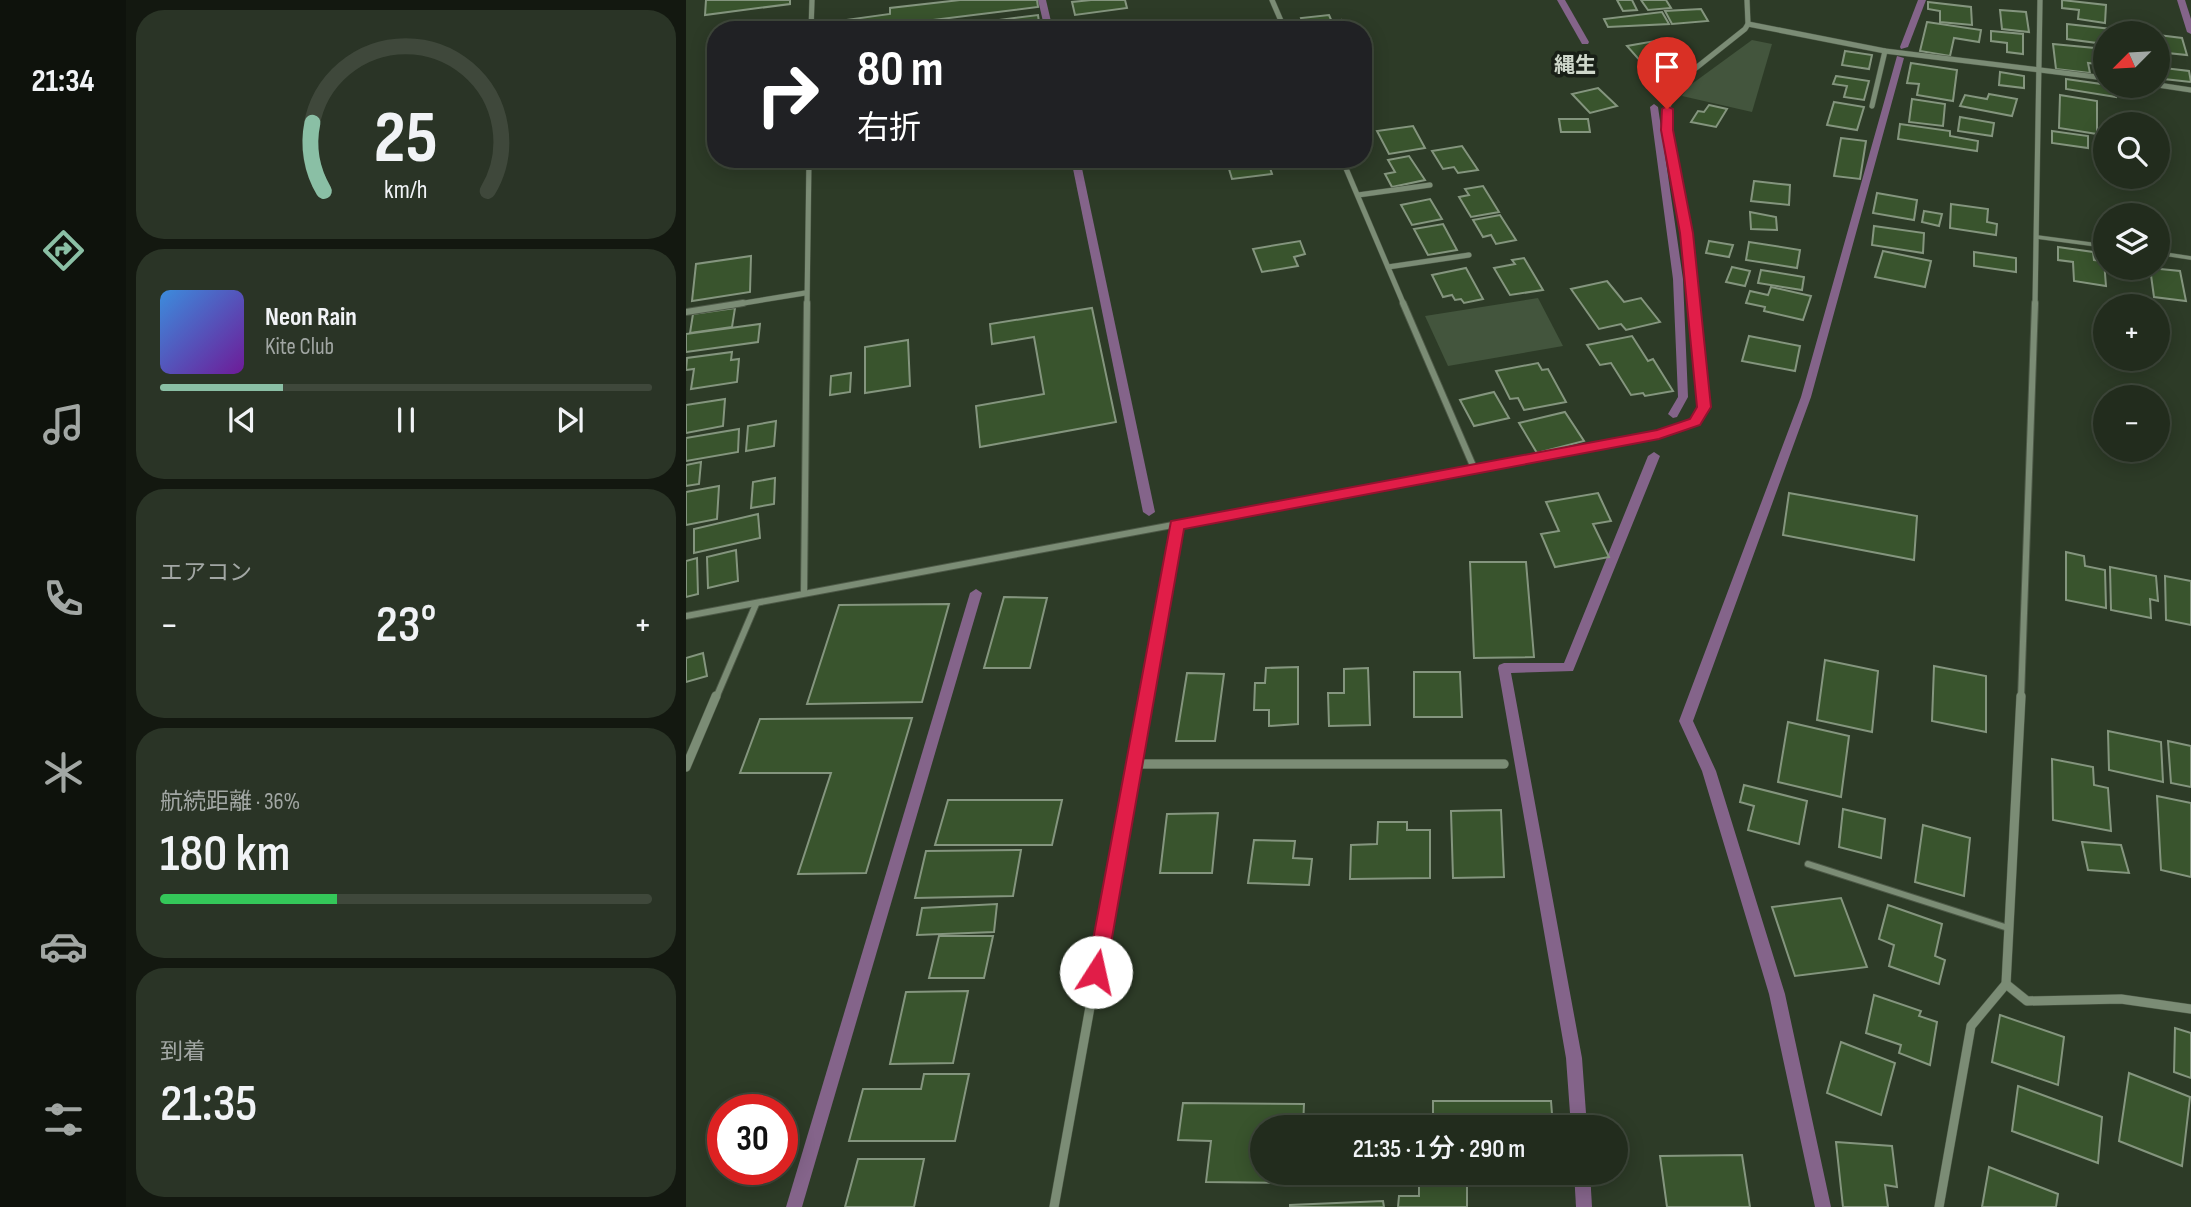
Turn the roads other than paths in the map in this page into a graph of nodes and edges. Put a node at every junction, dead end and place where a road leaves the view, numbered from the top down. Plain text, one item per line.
1 (812, 0) edge
2 (1272, 0) edge
3 (1747, 0) edge
4 (2040, 0) edge
5 (811, 21) edge
6 (1281, 21) edge
7 (1748, 24) junction
8 (1885, 51) junction
9 (2038, 69) junction
10 (2093, 76) edge
11 (2170, 87) edge
12 (2191, 90) edge
13 (1872, 106) dead end
14 (809, 168) edge
15 (1346, 168) edge
16 (1430, 185) dead end
17 (1358, 195) junction
18 (2036, 237) junction
19 (2093, 244) edge
20 (1469, 255) dead end
21 (2170, 255) edge
22 (2191, 258) edge
23 (1388, 267) junction
24 (806, 293) junction
25 (686, 312) edge
26 (1474, 468) junction
27 (1177, 524) junction
28 (804, 593) junction
29 (756, 604) junction
30 (686, 616) edge
31 (1134, 764) junction
32 (1504, 764) dead end
33 (686, 767) edge
34 (1808, 864) dead end
35 (2008, 928) junction
36 (2006, 984) junction
37 (2191, 1009) edge
38 (1054, 1207) edge
39 (1939, 1207) edge

1 - 5 street
2 - 6 street
3 - 7 street
4 - 9 street
7 - 8 street
7 - 26 street
8 - 9 street
8 - 13 street
9 - 10 street
9 - 18 street
11 - 12 street
14 - 24 street
15 - 17 street
16 - 17 street
17 - 23 street
18 - 19 lane
18 - 35 street
20 - 23 street
21 - 22 lane
23 - 26 street
24 - 25 street
24 - 28 street
26 - 27 street
27 - 28 street
27 - 31 street
28 - 29 street
29 - 30 street
29 - 33 street
31 - 32 street
31 - 38 street
34 - 35 lane
35 - 36 street
36 - 37 street
36 - 39 street

